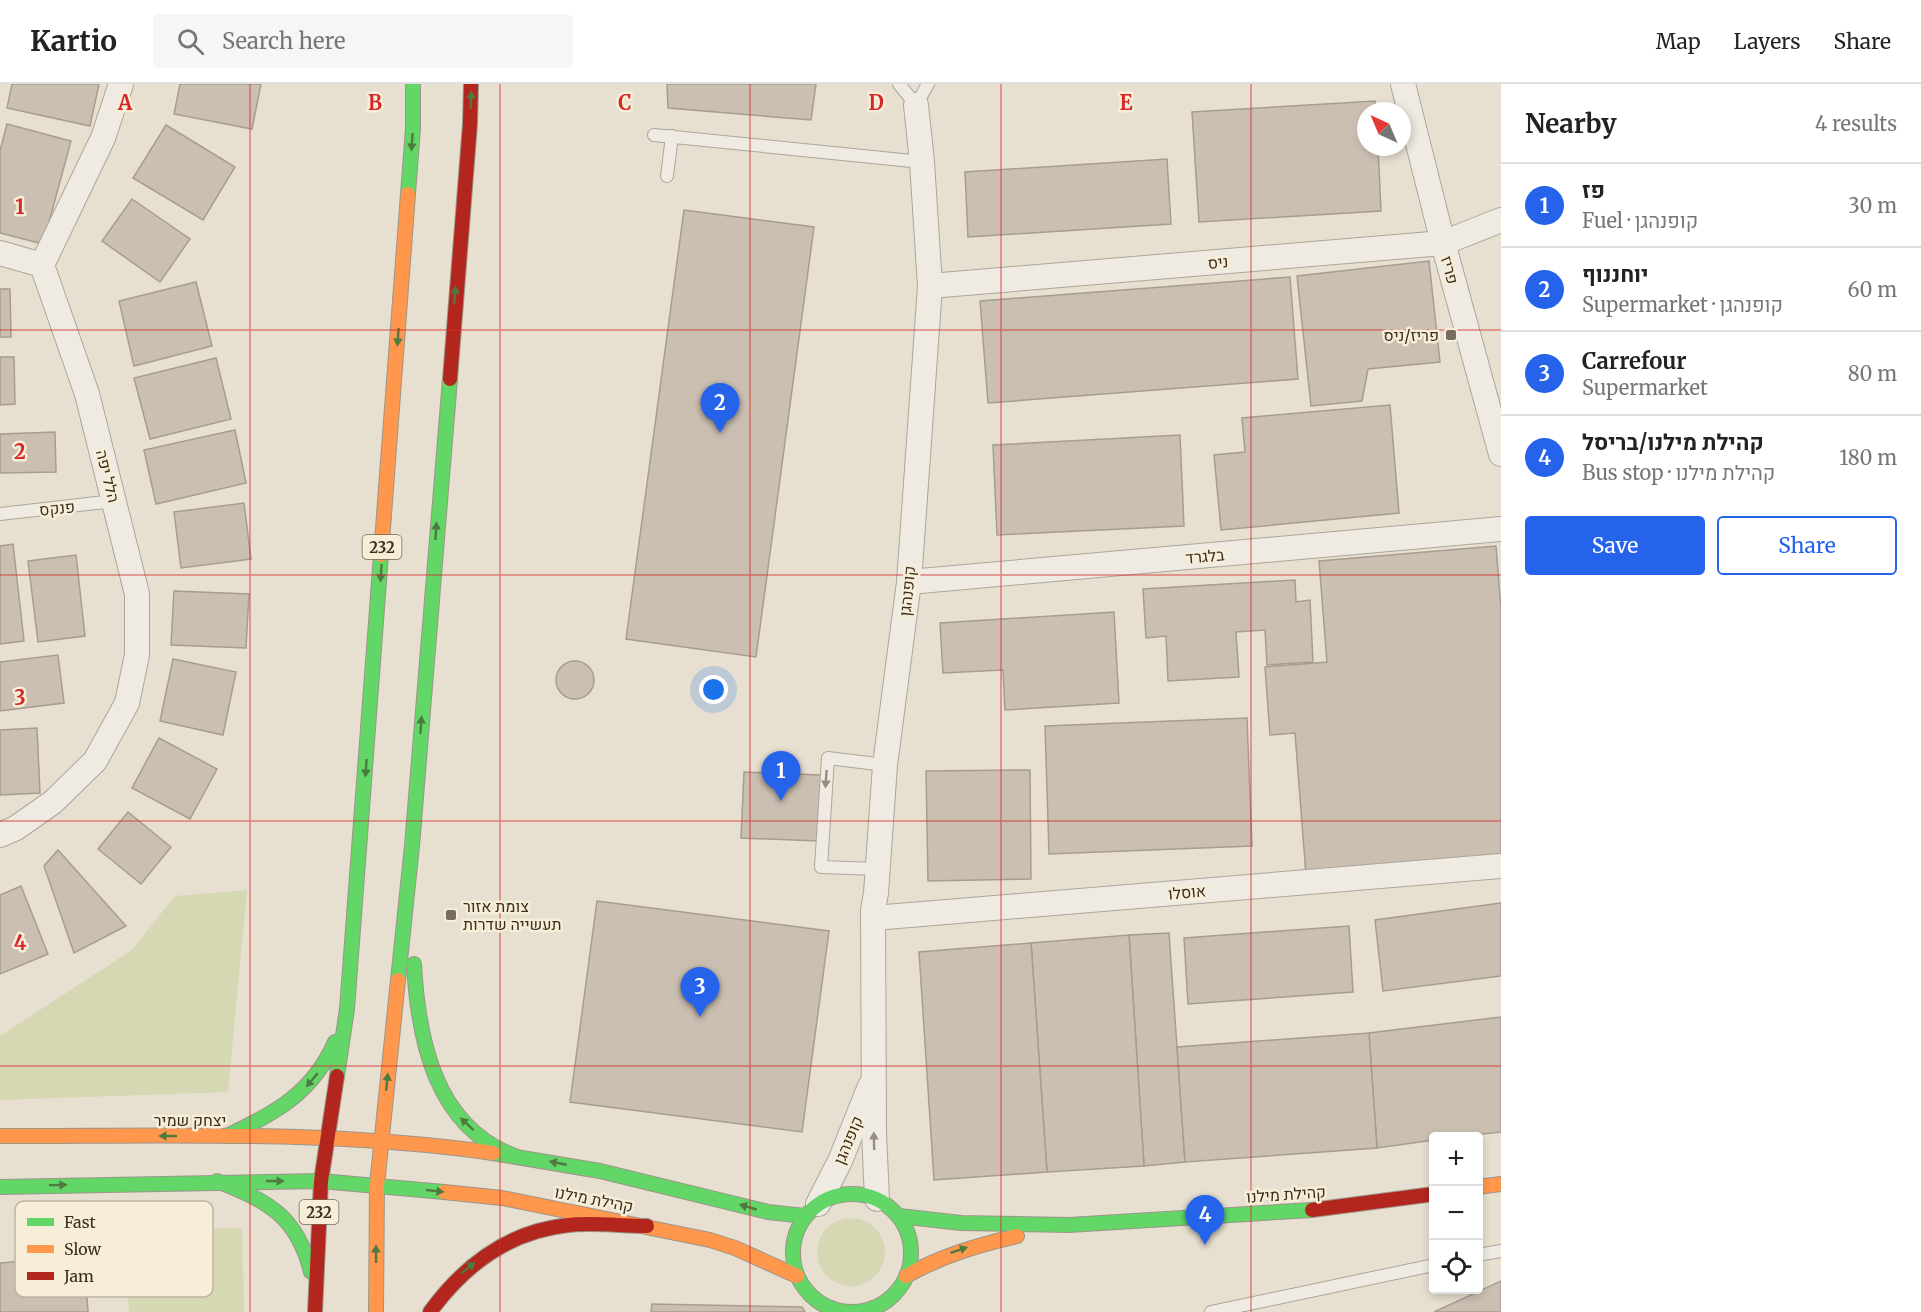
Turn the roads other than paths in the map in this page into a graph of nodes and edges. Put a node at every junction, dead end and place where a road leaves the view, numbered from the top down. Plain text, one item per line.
1 (121, 84) edge
2 (413, 84) edge
3 (471, 84) edge
4 (899, 84) edge
5 (928, 84) edge
6 (1403, 84) edge
7 (916, 105) junction
8 (654, 135) dead end
9 (672, 136) junction
10 (922, 162) junction
11 (667, 176) dead end
12 (1501, 220) edge
13 (1443, 243) junction
14 (0, 253) edge
15 (42, 265) junction
16 (930, 286) junction
17 (1501, 454) edge
18 (114, 501) junction
19 (0, 514) edge
20 (1501, 529) edge
21 (909, 582) junction
22 (885, 765) junction
23 (0, 835) edge
24 (412, 846) junction
25 (1501, 866) edge
26 (878, 869) junction
27 (874, 918) junction
28 (347, 1009) junction
29 (874, 1076) junction
30 (0, 1136) edge
31 (226, 1136) junction
32 (326, 1137) junction
33 (380, 1141) junction
34 (515, 1156) junction
35 (217, 1181) junction
36 (321, 1181) junction
37 (1501, 1184) edge
38 (376, 1185) junction
39 (0, 1186) edge
40 (1483, 1187) edge
41 (1429, 1195) edge
42 (877, 1199) junction
43 (812, 1210) junction
44 (899, 1216) junction
45 (1069, 1225) junction
46 (647, 1226) junction
47 (1501, 1251) edge
48 (1483, 1255) edge
49 (1429, 1266) edge
50 (797, 1276) junction
51 (904, 1281) junction
52 (315, 1287) junction
53 (904, 1304) dead end
54 (315, 1312) edge
55 (376, 1312) edge
56 (430, 1312) edge
57 (843, 1312) edge
58 (1211, 1312) edge

1 - 15 street
2 -> 28 main road, 232
24 -> 3 main road
4 - 7 lane
5 - 7 lane
6 - 13 street, פריז
7 - 10 street, קופנהגן
8 - 9 lane
9 - 10 lane
9 - 11 lane
10 - 16 street, קופנהגן
12 - 13 street, ניס
13 - 16 street, ניס
13 - 17 street, פריז
14 - 15 street
15 - 18 street, הלל יפה
16 - 21 street, קופנהגן
18 - 19 lane, פנקס
18 - 23 street, הלל יפה
20 - 21 street, בלגרד
21 - 22 street, קופנהגן
22 - 26 street, קופנהגן
22 -> 26 lane
33 -> 24 main road
34 -> 24 main road
25 - 27 street, אוסלו
26 - 27 street, קופנהגן
27 - 29 street, קופנהגן
28 -> 31 main road
28 - 32 main road, 232
42 -> 29 street, קופנהגן
29 - 43 street, קופנהגן
31 -> 30 main road, יצחק שמיר
31 - 32 main road, יצחק שמיר
32 - 33 main road, יצחק שמיר
32 - 36 main road, 232
33 - 34 main road, קהילת מילנו
33 - 38 main road
43 -> 34 main road, קהילת מילנו
35 -> 36 main road
39 -> 35 main road
35 - 52 main road
36 - 38 main road
36 - 52 main road, 232
37 - 40 main road
38 -> 46 main road, קהילת מילנו
55 -> 38 main road
41 - 45 main road, קהילת מילנו
42 - 43 main road
42 - 44 main road
43 - 50 main road
44 - 45 main road, קהילת מילנו
44 - 51 main road
51 -> 45 main road, קהילת מילנו
46 - 50 main road, קהילת מילנו
56 -> 46 main road
47 - 48 lane
49 - 58 lane
50 - 57 main road
51 - 53 main road
51 - 57 main road
52 - 54 main road, 232

